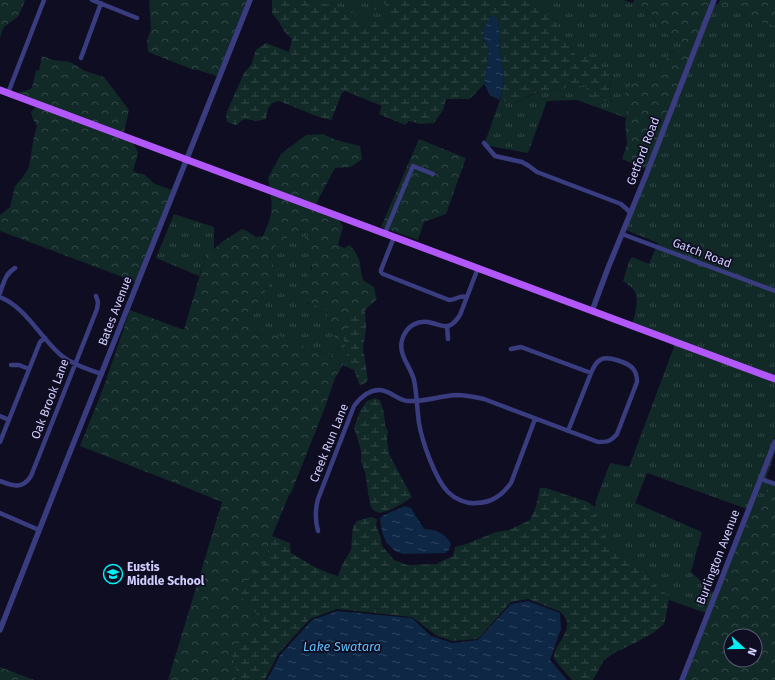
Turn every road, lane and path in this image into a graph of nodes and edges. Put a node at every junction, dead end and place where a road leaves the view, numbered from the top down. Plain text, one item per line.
1 (44, 0) edge
2 (92, 0) edge
3 (250, 0) edge
4 (714, 0) edge
5 (100, 3) junction
6 (137, 18) dead end
7 (81, 58) dead end
8 (0, 90) edge
9 (8, 93) junction
10 (484, 142) dead end
11 (186, 160) junction
12 (433, 174) dead end
13 (631, 213) junction
14 (385, 233) junction
15 (622, 234) junction
16 (394, 237) junction
17 (15, 268) dead end
18 (478, 268) junction
19 (775, 291) edge
20 (0, 293) edge
21 (96, 296) dead end
22 (0, 297) edge
23 (467, 297) junction
24 (592, 311) junction
25 (447, 326) junction
26 (45, 338) junction
27 (448, 339) dead end
28 (511, 349) dead end
29 (74, 364) junction
30 (10, 365) dead end
31 (30, 369) junction
32 (591, 373) junction
33 (101, 374) junction
34 (775, 379) edge
35 (416, 400) junction
36 (0, 416) edge
37 (535, 418) junction
38 (9, 420) junction
39 (568, 431) junction
40 (0, 442) edge
41 (775, 442) edge
42 (761, 479) junction
43 (0, 481) edge
44 (775, 484) edge
45 (0, 513) edge
46 (39, 530) junction
47 (318, 531) dead end
48 (0, 630) edge
49 (682, 680) edge

1 - 9 street
2 - 5 street
3 - 11 street, Bates Avenue
4 - 13 street, Getford Road
5 - 6 street
5 - 7 street
8 - 9 main road
9 - 11 main road
10 - 13 street
11 - 14 main road
11 - 33 street, Bates Avenue
12 - 14 street
13 - 15 street, Getford Road
14 - 16 main road
15 - 19 street, Gatch Road
15 - 24 street, Getford Road
16 - 18 main road
16 - 23 street
17 - 20 street
18 - 23 street
18 - 24 main road
21 - 29 street, Oak Brook Lane
22 - 26 street
23 - 25 street
24 - 34 main road
25 - 27 street
25 - 35 street
26 - 29 street
26 - 31 street
28 - 32 street
29 - 33 street
29 - 43 street, Oak Brook Lane
30 - 31 street
31 - 38 street
32 - 39 street
32 - 39 street, Creek Run Lane
33 - 46 street, Bates Avenue
35 - 37 street, Creek Run Lane
35 - 37 street
35 - 47 street, Creek Run Lane
36 - 38 street
37 - 39 street, Creek Run Lane
38 - 40 street
41 - 42 street, Burlington Avenue
42 - 44 street
42 - 49 street, Burlington Avenue
45 - 46 street
46 - 48 street, Bates Avenue

